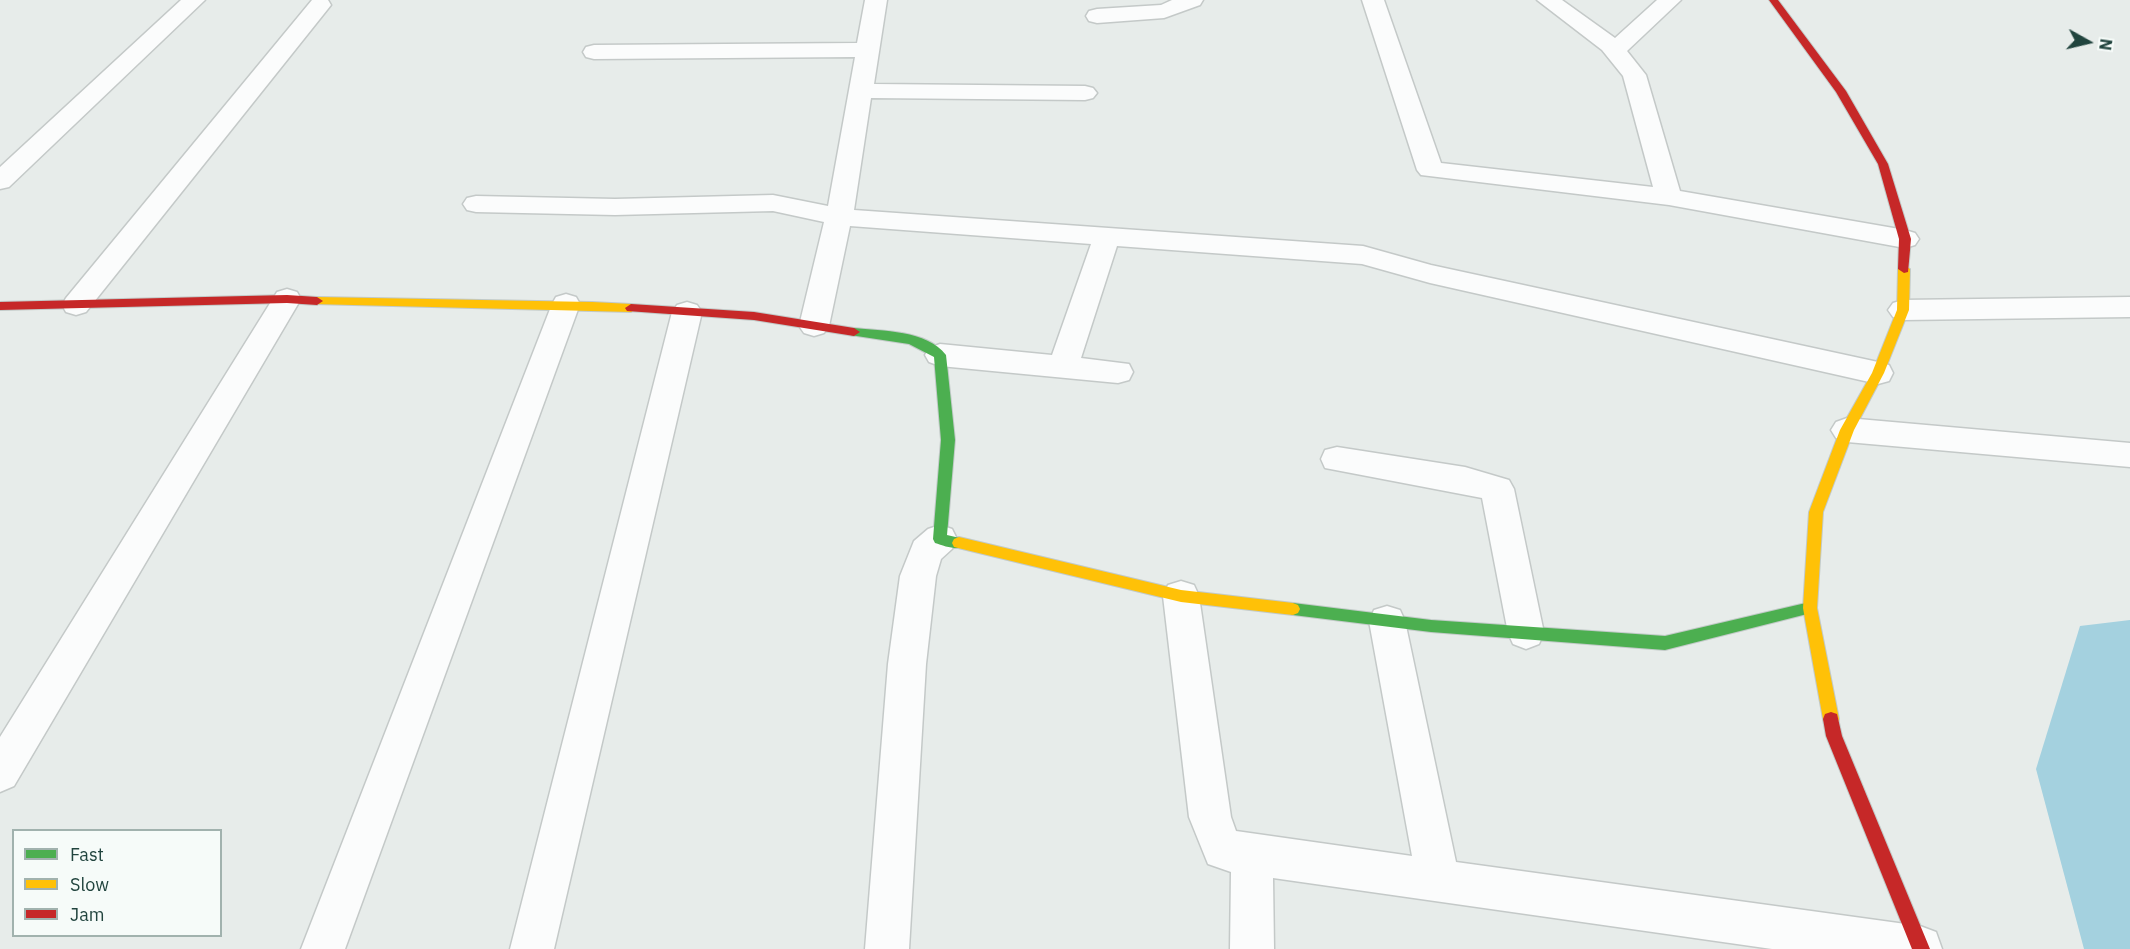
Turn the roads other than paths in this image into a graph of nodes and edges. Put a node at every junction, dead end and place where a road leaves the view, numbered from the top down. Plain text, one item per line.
1 (194, 0) edge
2 (876, 0) edge
3 (1192, 0) edge
4 (1374, 0) edge
5 (1548, 0) edge
6 (1670, 0) edge
7 (1773, 0) edge
8 (320, 5) dead end
9 (1097, 16) dead end
10 (869, 50) junction
11 (1614, 51) junction
12 (594, 52) dead end
13 (862, 92) junction
14 (1085, 93) dead end
15 (0, 181) edge
16 (1669, 197) junction
17 (476, 204) dead end
18 (839, 217) junction
19 (1107, 236) junction
20 (1905, 239) junction
21 (287, 299) junction
22 (566, 304) junction
23 (76, 305) junction
24 (0, 306) edge
25 (2130, 307) edge
26 (1903, 310) junction
27 (687, 312) junction
28 (814, 326) junction
29 (940, 355) junction
30 (1063, 367) junction
31 (1118, 372) dead end
32 (1878, 373) junction
33 (1847, 430) junction
34 (2130, 455) edge
35 (1337, 459) dead end
36 (940, 539) junction
37 (1181, 596) junction
38 (1810, 609) junction
39 (1387, 621) junction
40 (1526, 633) junction
41 (0, 773) edge
42 (1252, 854) junction
43 (1438, 880) junction
44 (1920, 948) edge
45 (322, 949) edge
46 (532, 949) edge
47 (887, 949) edge
48 (1251, 949) edge

1 - 15 street
2 - 10 street
3 - 9 street
4 - 16 street
5 - 11 street
6 - 11 street
7 - 20 street
8 - 23 street
10 - 12 street
10 - 13 street
11 - 16 street
13 - 14 street
13 - 18 street
16 - 20 street
17 - 18 street
18 - 19 street
18 - 28 street
19 - 30 street
19 - 32 street
20 - 26 street
21 - 22 street
21 - 23 street
21 - 41 street
22 - 27 street
22 - 45 street
23 - 24 street
25 - 26 street
26 - 32 street
27 - 28 street
27 - 46 street
28 - 29 street
29 - 30 street
29 - 36 street
30 - 31 street
32 - 33 street
33 - 34 street
33 - 38 street
35 - 40 street
36 - 37 street
36 - 47 street
37 - 39 street
37 - 42 street
38 - 40 street
38 - 44 street
39 - 40 street
39 - 43 street
42 - 43 street
42 - 48 street
43 - 44 street

